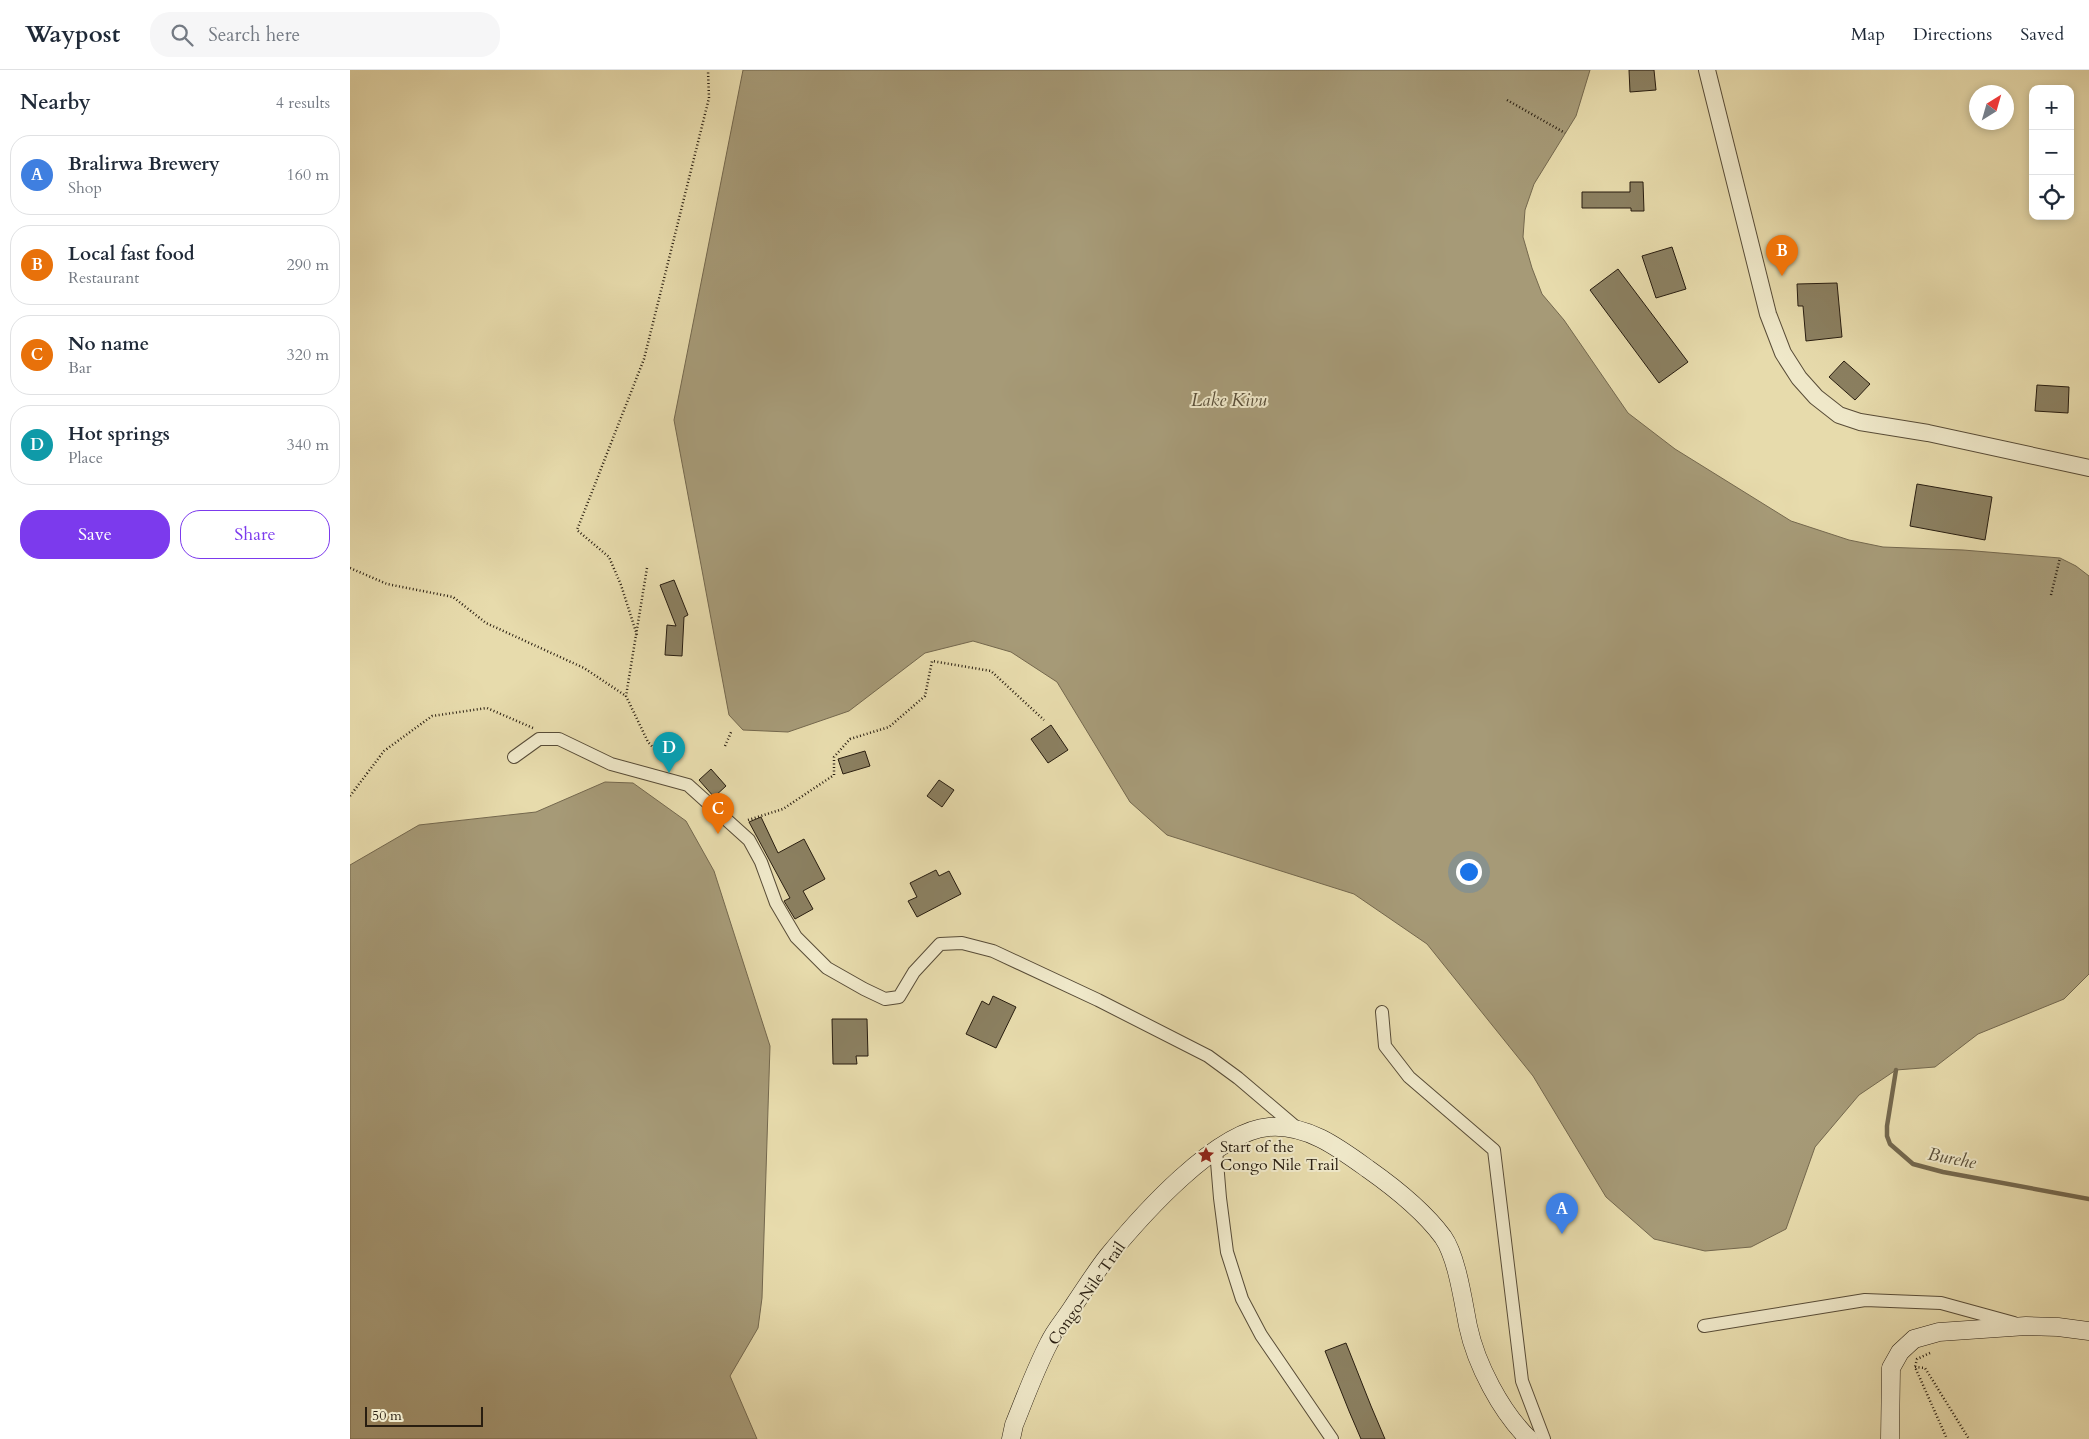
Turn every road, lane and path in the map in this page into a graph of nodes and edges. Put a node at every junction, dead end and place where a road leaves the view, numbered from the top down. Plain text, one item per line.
1 (708, 70) edge
2 (1709, 70) edge
3 (1507, 100) dead end
4 (1565, 133) dead end
5 (2089, 468) edge
6 (2060, 558) dead end
7 (350, 568) edge
8 (647, 568) dead end
9 (2051, 595) dead end
10 (636, 636) junction
11 (626, 696) junction
12 (1044, 720) dead end
13 (732, 730) dead end
14 (559, 739) junction
15 (724, 746) dead end
16 (514, 757) dead end
17 (688, 785) junction
18 (350, 796) edge
19 (736, 828) junction
20 (1382, 1012) dead end
21 (1299, 1130) junction
22 (1216, 1150) junction
23 (1704, 1326) dead end
24 (2026, 1326) junction
25 (2089, 1332) edge
26 (1932, 1352) dead end
27 (1915, 1367) junction
28 (1011, 1439) edge
29 (1332, 1439) edge
30 (1530, 1439) edge
31 (1544, 1439) edge
32 (1890, 1439) edge
33 (1946, 1439) edge
34 (1969, 1439) edge

1 - 10 path
2 - 5 street
3 - 4 path
6 - 9 path
7 - 11 path
8 - 10 path
10 - 11 path
11 - 17 path
12 - 19 path
13 - 15 path
14 - 16 street
14 - 17 street
14 - 18 path
17 - 19 street
19 - 21 street
20 - 31 street
21 - 22 main road, Congo-Nile Trail
21 - 30 main road, Congo-Nile Trail
22 - 28 main road, Congo-Nile Trail
22 - 29 street
23 - 24 street
24 - 25 main road
24 - 32 main road
26 - 27 path
27 - 33 path
27 - 34 path

